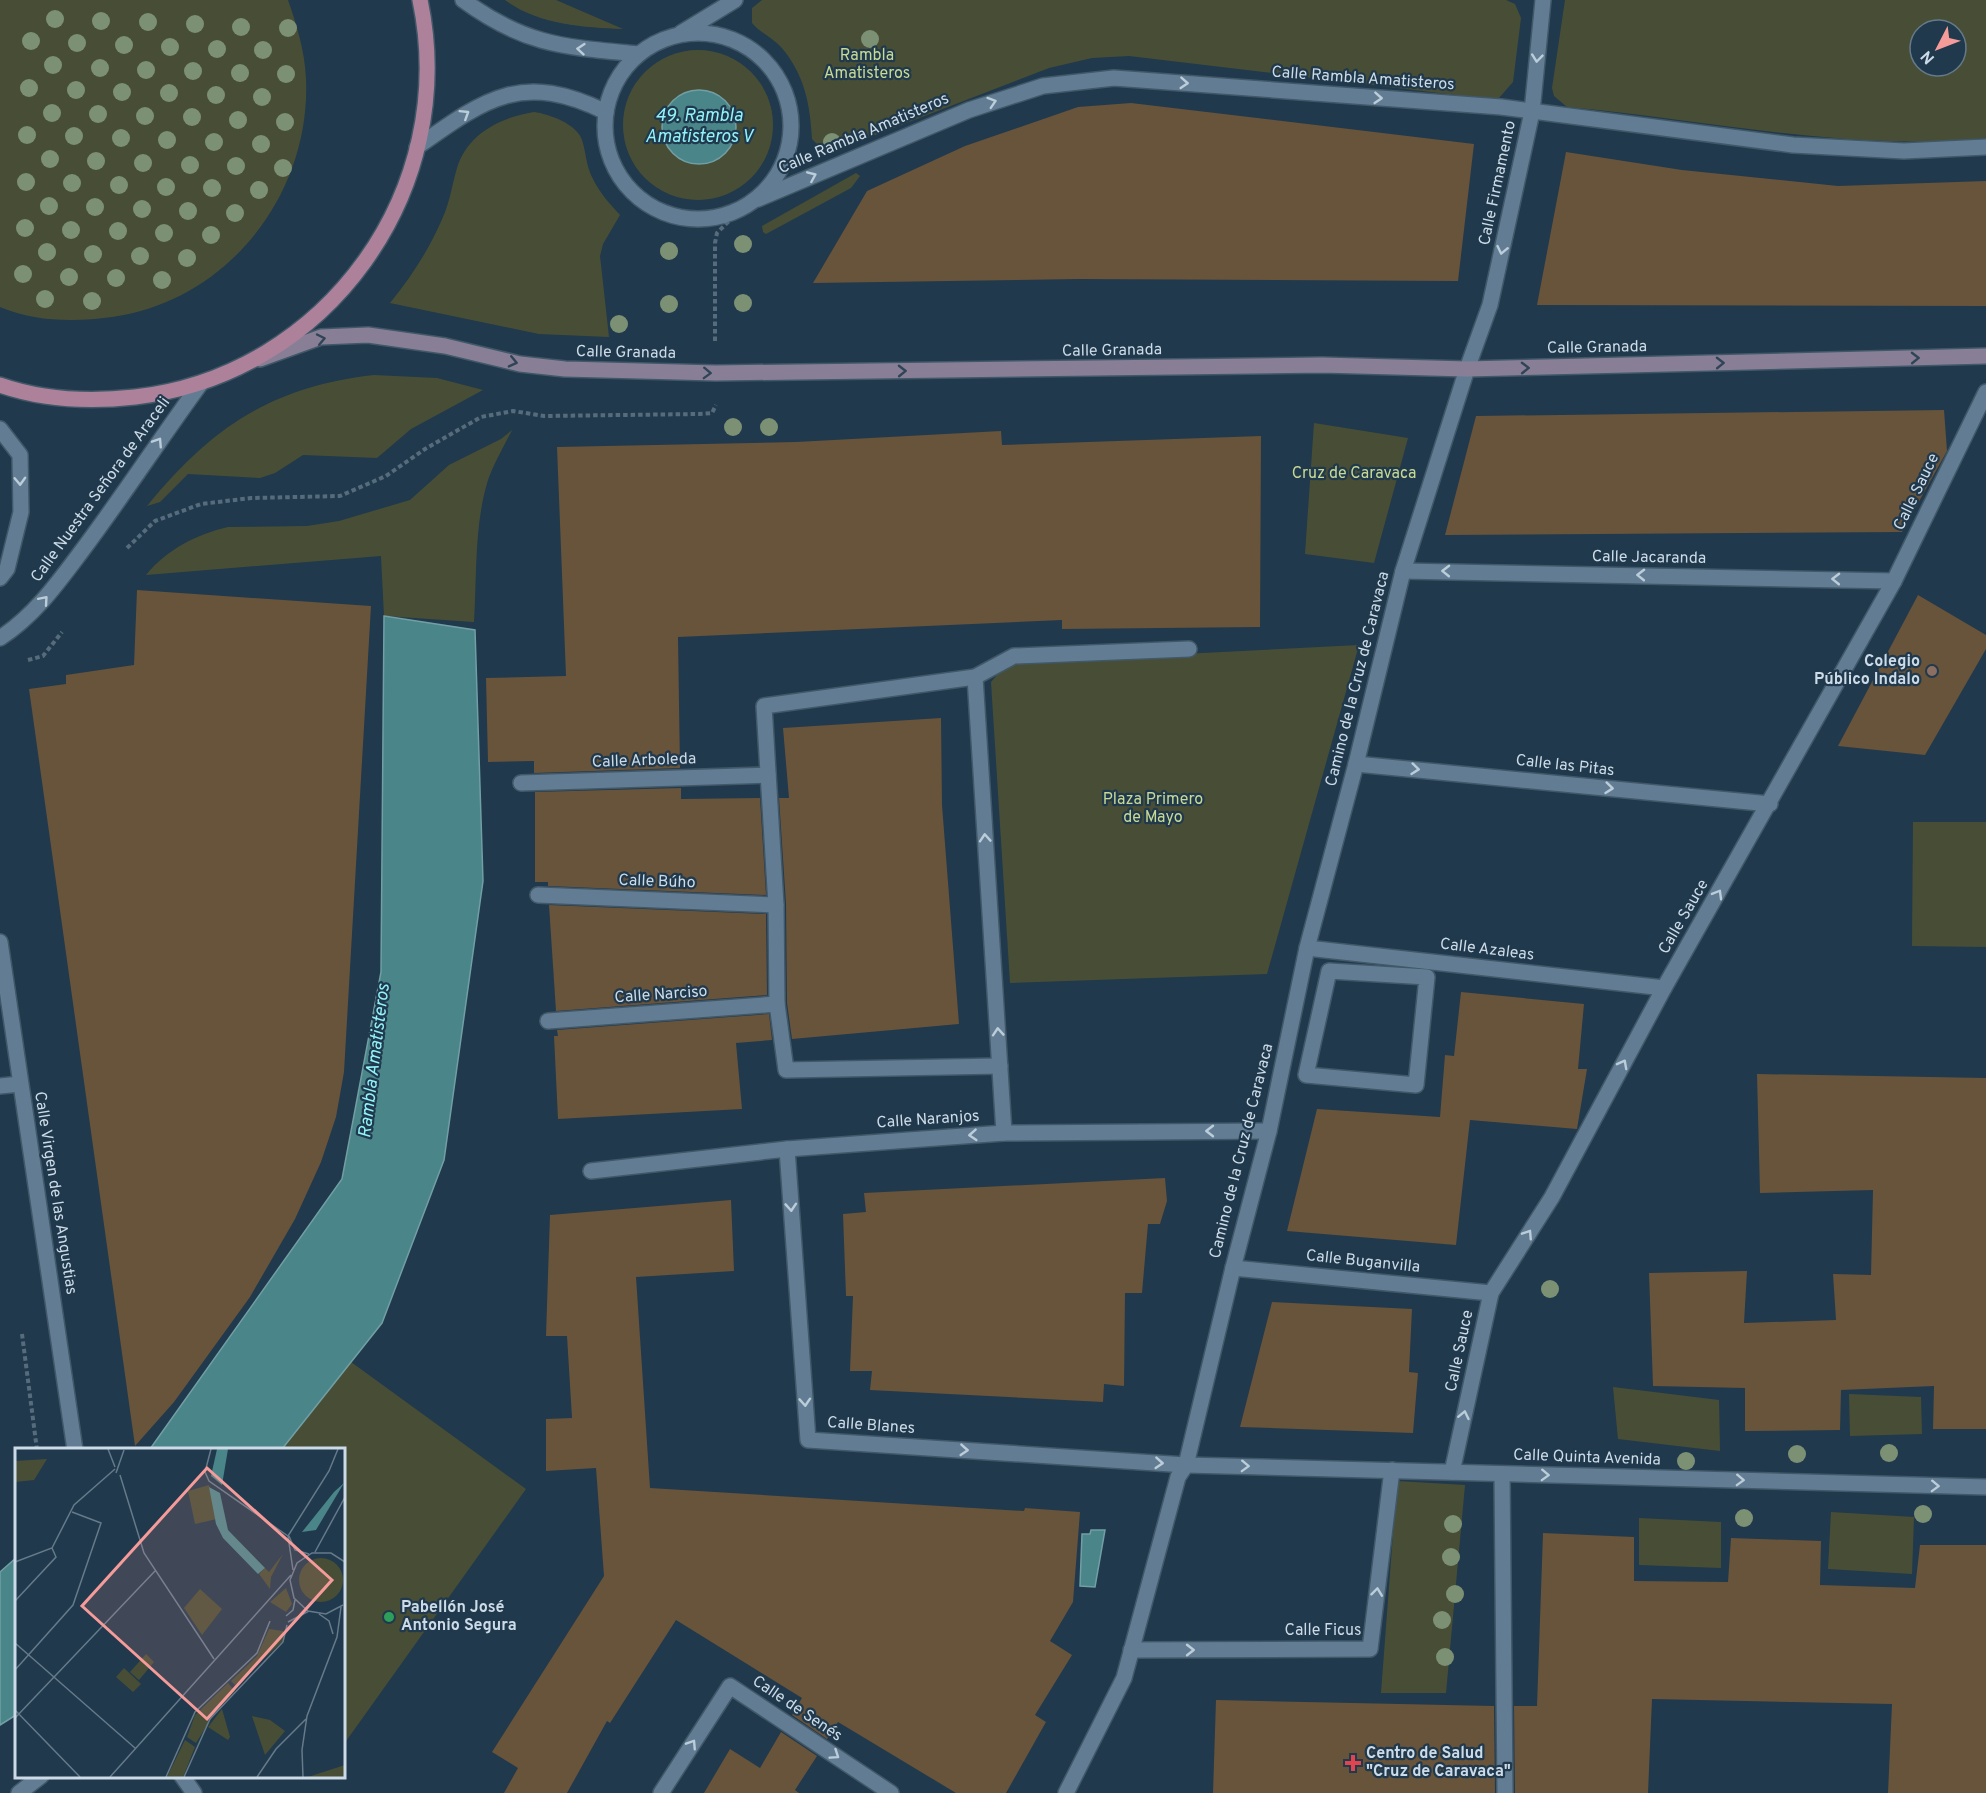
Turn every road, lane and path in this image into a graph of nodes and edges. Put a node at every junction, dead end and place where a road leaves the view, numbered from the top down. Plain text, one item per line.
1 (420, 0) edge
2 (463, 0) edge
3 (735, 0) edge
4 (1543, 0) edge
5 (678, 34) junction
6 (639, 54) junction
7 (606, 112) junction
8 (1532, 112) junction
9 (417, 147) junction
10 (1986, 147) edge
11 (753, 202) junction
12 (1986, 356) edge
13 (246, 364) junction
14 (1467, 369) junction
15 (716, 373) junction
16 (201, 383) junction
17 (0, 385) edge
18 (1986, 392) edge
19 (0, 429) edge
20 (121, 556) dead end
21 (1403, 571) junction
22 (0, 578) edge
23 (1894, 581) junction
24 (68, 624) dead end
25 (0, 638) edge
26 (1189, 649) dead end
27 (25, 661) dead end
28 (975, 677) junction
29 (1356, 764) junction
30 (768, 775) junction
31 (521, 783) dead end
32 (1770, 804) junction
33 (538, 895) dead end
34 (776, 905) junction
35 (0, 942) edge
36 (1307, 948) junction
37 (1664, 988) junction
38 (777, 1004) junction
39 (548, 1021) dead end
40 (1000, 1066) junction
41 (20, 1084) junction
42 (1416, 1084) joint
43 (0, 1086) edge
44 (1269, 1131) junction
45 (1004, 1133) junction
46 (787, 1149) junction
47 (591, 1171) dead end
48 (1233, 1268) junction
49 (1491, 1293) junction
50 (26, 1362) dead end
51 (37, 1448) edge
52 (75, 1448) edge
53 (1186, 1465) junction
54 (1392, 1470) junction
55 (1452, 1472) junction
56 (1502, 1474) junction
57 (1986, 1487) edge
58 (1131, 1650) junction
59 (38, 1778) edge
60 (183, 1778) edge
61 (19, 1793) edge
62 (194, 1793) edge
63 (661, 1793) edge
64 (891, 1793) edge
65 (1066, 1793) edge
66 (1505, 1793) edge

1 - 9 main road
6 -> 2 street
3 - 5 street
4 -> 8 street, Calle Firmamento
5 - 6 street
5 - 11 street
6 - 7 street
9 -> 7 street
7 - 11 street
8 - 10 street, Calle Rambla Amatisteros
11 -> 8 street, Calle Rambla Amatisteros
8 -> 14 street, Calle Firmamento
9 - 13 main road
11 - 15 path
14 -> 12 main road, Calle Granada
13 -> 15 main road, Calle Granada
13 - 16 main road
15 -> 14 main road, Calle Granada
14 - 21 street, Camino de la Cruz de Caravaca
15 - 20 path
16 - 17 main road
25 -> 16 street, Calle Nuestra Señora de Araceli
18 - 23 street, Calle Sauce
19 -> 22 street, Calle Nuestra Señora de Araceli
23 -> 21 street, Calle Jacaranda
21 - 29 street, Camino de la Cruz de Caravaca
23 - 32 street, Calle Sauce
24 - 27 path
26 - 28 street
28 - 30 street
40 -> 28 street
29 -> 32 street, Calle las Pitas
29 - 36 street, Camino de la Cruz de Caravaca
30 - 31 street, Calle Arboleda
30 - 34 street
37 -> 32 street, Calle Sauce
33 - 34 street, Calle Búho
34 - 38 street
35 - 41 street, Calle Virgen de las Angustias
36 - 37 street, Calle Azaleas
36 - 44 street, Camino de la Cruz de Caravaca
49 -> 37 street, Calle Sauce
38 - 39 street, Calle Narciso
38 - 40 street
40 - 45 street
41 - 43 street
41 - 52 street, Calle Virgen de las Angustias
42 - 42 street
44 -> 45 street, Calle Naranjos
44 - 48 street, Camino de la Cruz de Caravaca
45 -> 46 street, Calle Naranjos
46 - 47 street, Calle Naranjos
46 -> 53 street, Calle Blanes
48 - 49 street, Calle Buganvilla
48 - 53 street, Camino de la Cruz de Caravaca
55 -> 49 street, Calle Sauce
50 - 51 path
53 -> 54 street, Calle Quinta Avenida
53 - 58 street, Camino de la Cruz de Caravaca
54 - 55 street, Calle Quinta Avenida
58 -> 54 street, Calle Ficus
55 - 56 street, Calle Quinta Avenida
56 -> 57 street, Calle Quinta Avenida
56 - 66 street
58 - 65 street, Camino de la Cruz de Caravaca
59 - 61 street
60 - 62 street
63 -> 64 street, Calle de Senés

